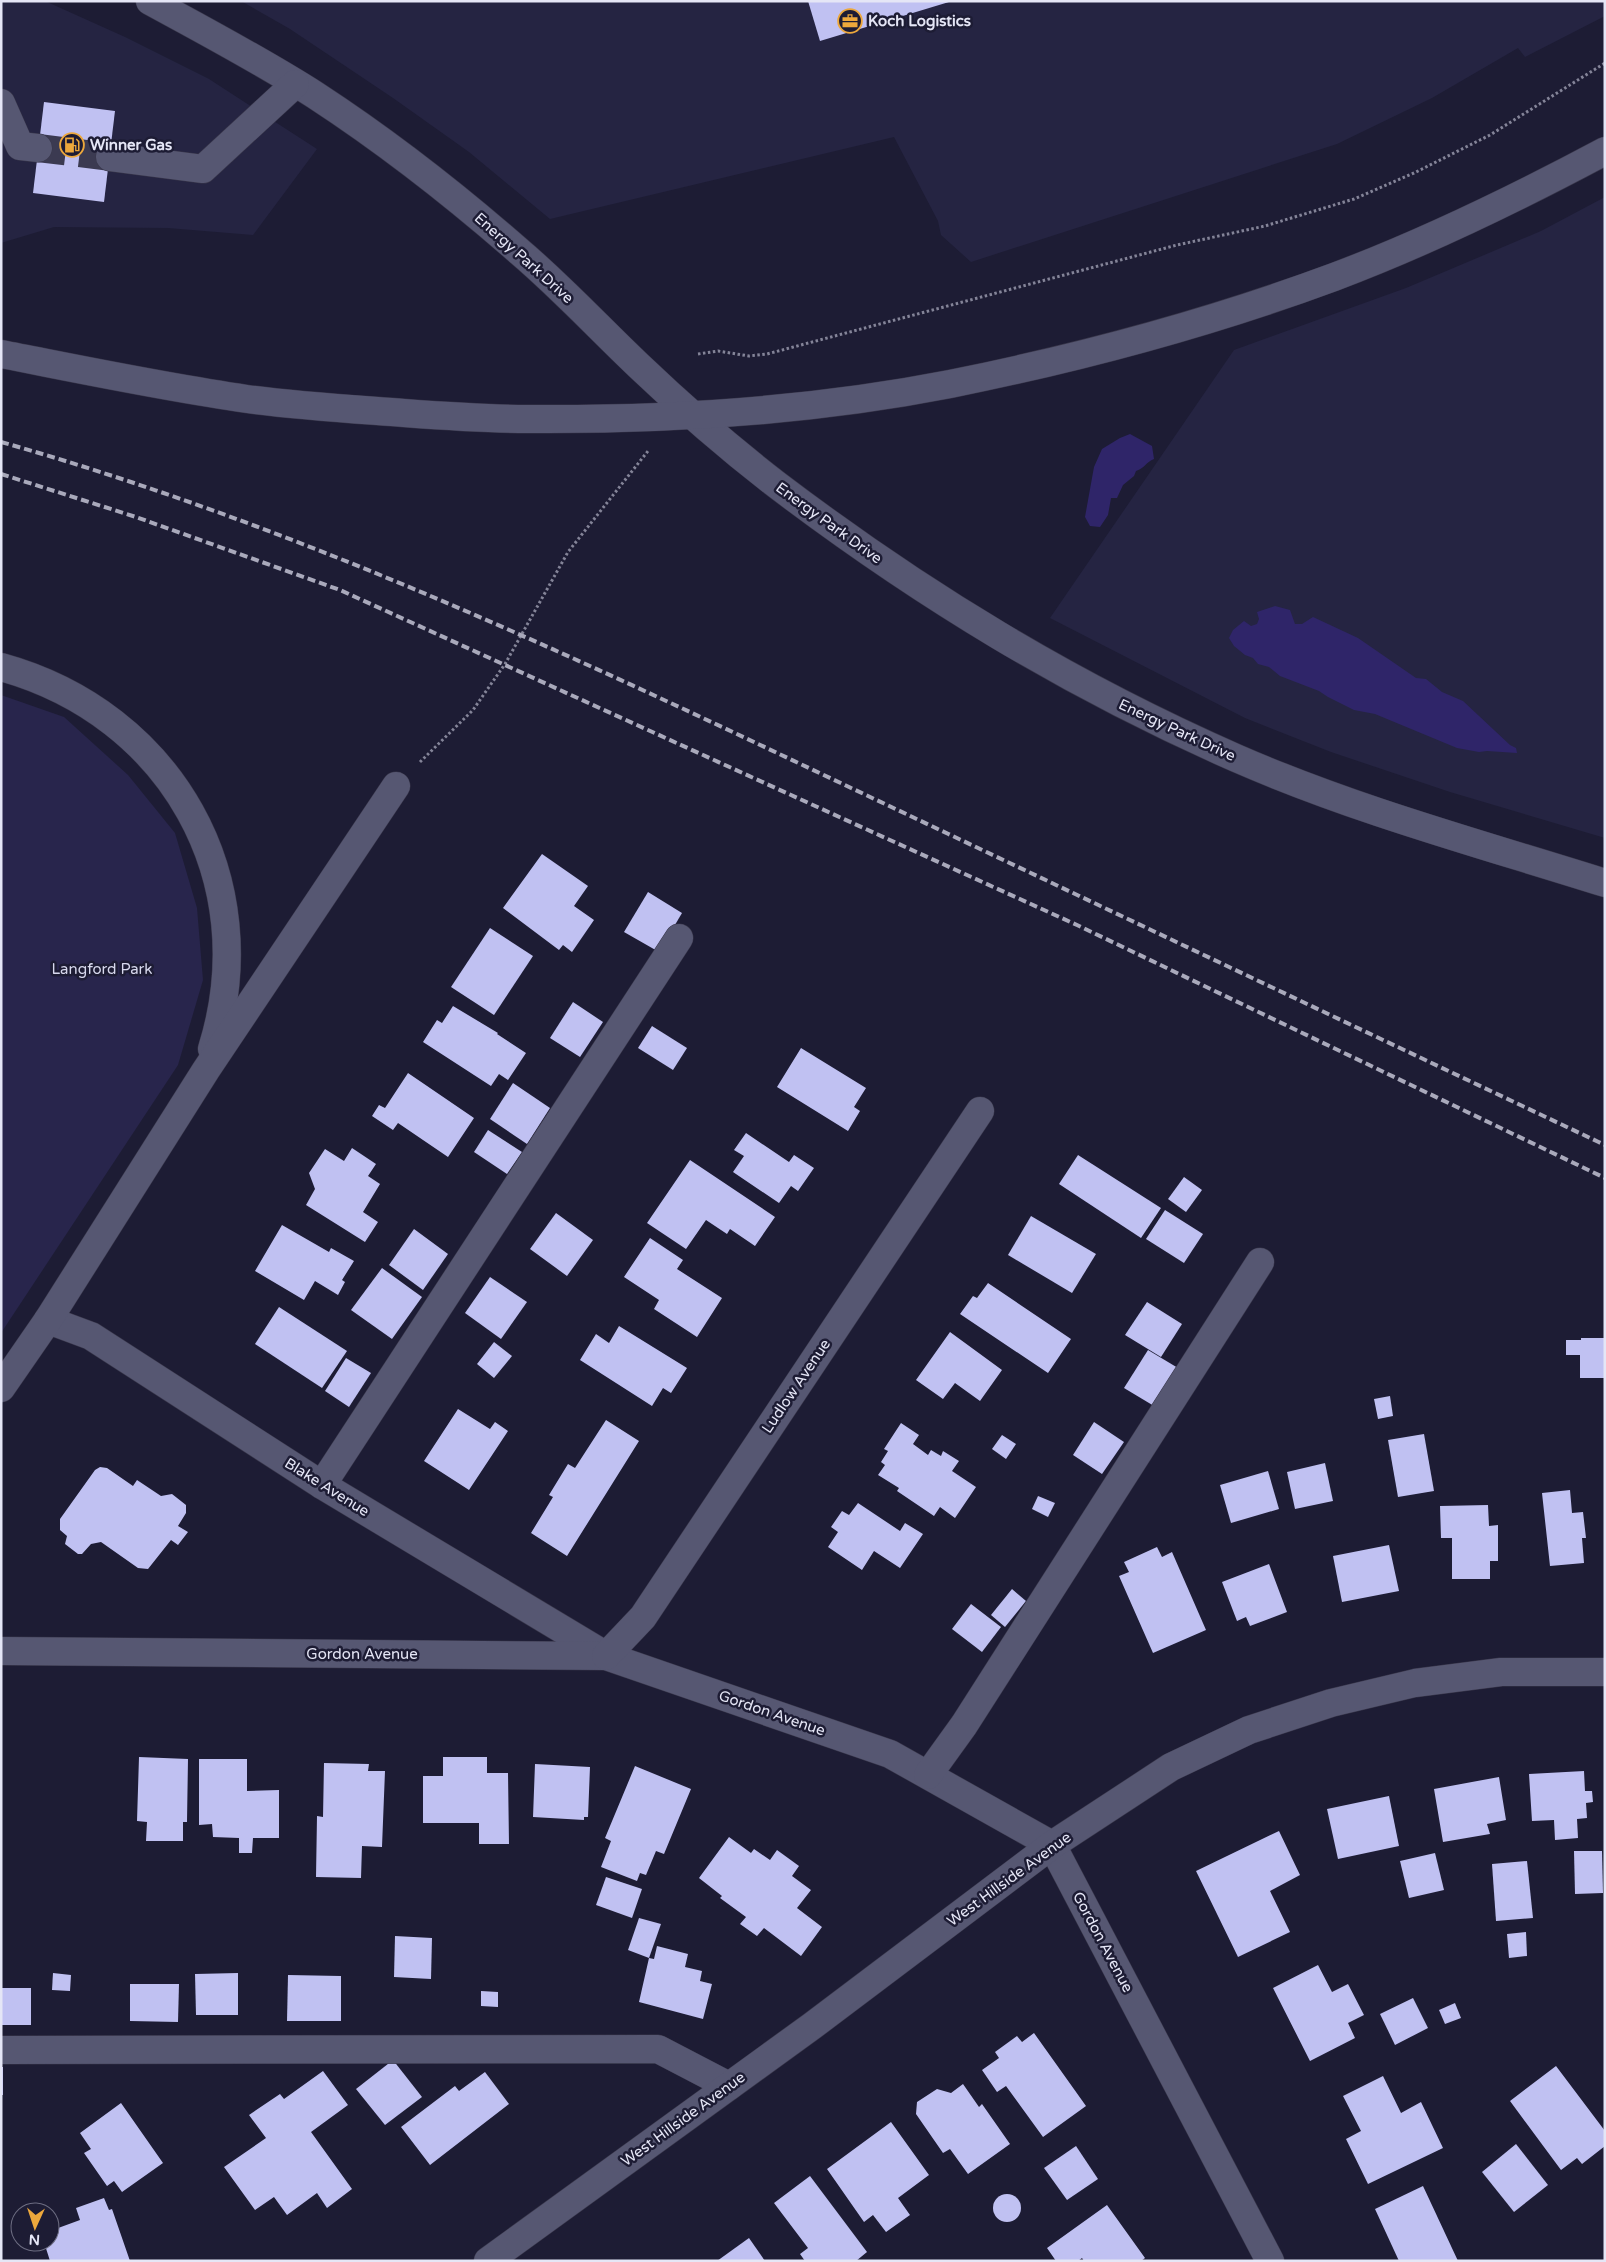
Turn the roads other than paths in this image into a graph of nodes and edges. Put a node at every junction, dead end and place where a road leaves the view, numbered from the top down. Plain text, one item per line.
1 (150, 1) edge
2 (295, 84) junction
3 (1, 103) edge
4 (38, 148) tunnel mouth
5 (1605, 151) edge
6 (110, 157) tunnel mouth
7 (1, 354) edge
8 (694, 415) junction
9 (1, 667) edge
10 (396, 786) road end
11 (1605, 883) edge
12 (679, 938) dead end
13 (206, 1070) junction
14 (980, 1112) dead end
15 (1260, 1262) dead end
16 (48, 1320) junction
17 (1, 1388) edge
18 (322, 1485) junction
19 (1, 1651) edge
20 (606, 1656) junction
21 (1605, 1672) edge
22 (928, 1775) junction
23 (1052, 1846) junction
24 (1, 2050) edge
25 (729, 2086) junction
26 (488, 2261) edge
27 (1270, 2261) edge

1 - 2 street, Energy Park Drive
2 - 6 street
2 - 8 street, Energy Park Drive
3 - 4 street
5 - 8 street
7 - 8 street
8 - 11 street, Energy Park Drive
9 - 13 street
10 - 13 street
12 - 18 street
13 - 16 street
14 - 20 street, Ludlow Avenue
15 - 22 street
16 - 17 street
16 - 18 street, Blake Avenue
18 - 20 street, Blake Avenue
19 - 20 street, Gordon Avenue
20 - 22 street, Gordon Avenue
21 - 23 street, West Hillside Avenue
22 - 23 street, Gordon Avenue
23 - 25 street, West Hillside Avenue
23 - 27 street, Gordon Avenue
24 - 25 street
25 - 26 street, West Hillside Avenue

